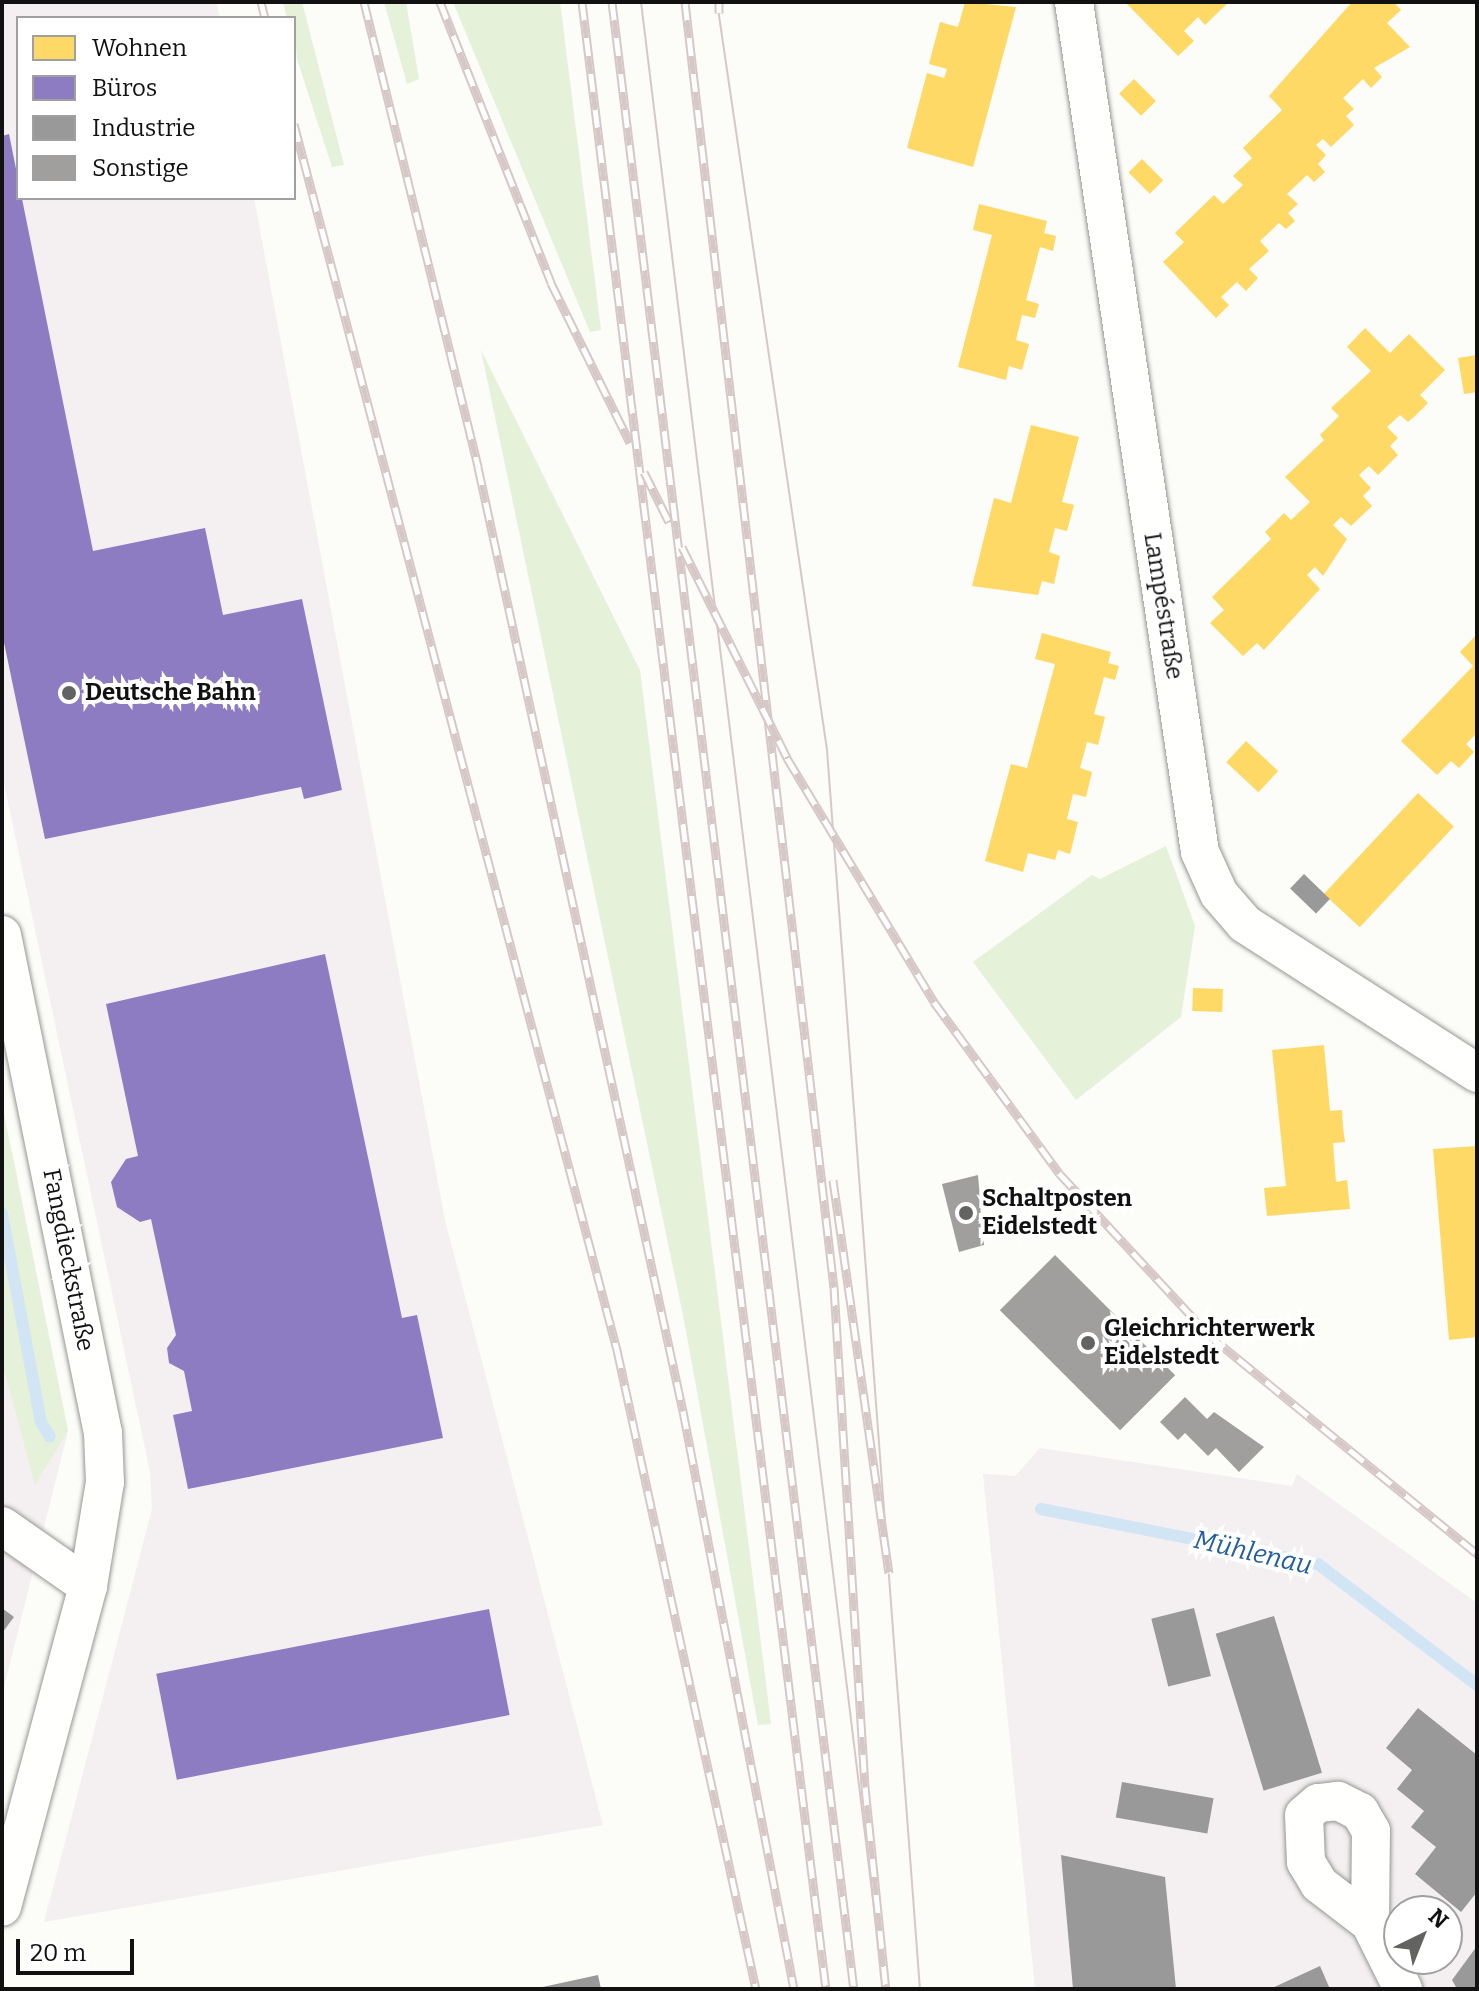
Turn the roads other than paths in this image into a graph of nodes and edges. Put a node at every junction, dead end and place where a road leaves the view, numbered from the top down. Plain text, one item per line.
1 (1074, 2) edge
2 (2, 935) edge
3 (1477, 1073) edge
4 (2, 1526) edge
5 (88, 1586) junction
6 (2, 1907) edge
7 (1370, 1923) dead end
8 (1403, 1989) edge

1 - 3 street, Lampéstraße
2 - 5 street, Fangdieckstraße
4 - 5 street
5 - 6 street, Fangdieckstraße
7 - 8 street

